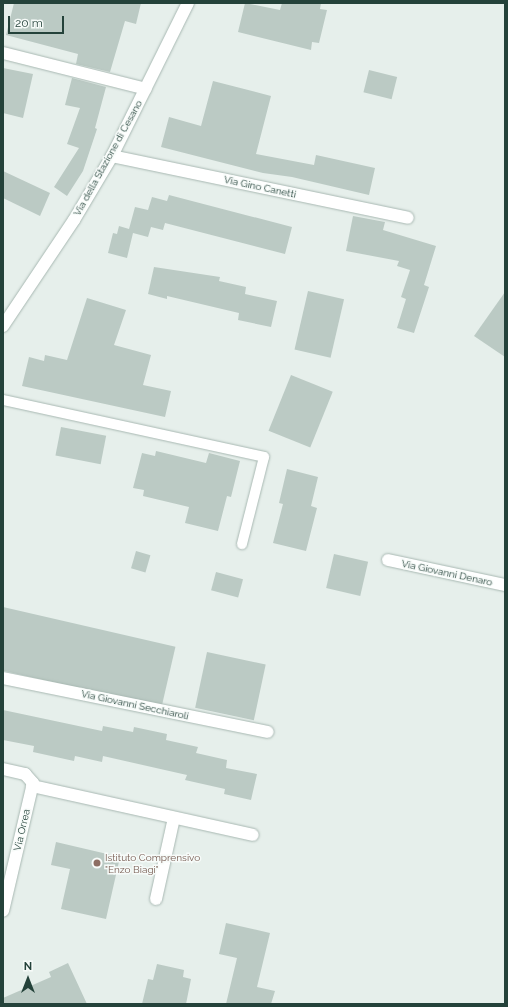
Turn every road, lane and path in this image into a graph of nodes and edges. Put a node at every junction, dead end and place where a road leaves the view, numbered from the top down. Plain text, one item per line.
1 (188, 3) edge
2 (3, 53) edge
3 (146, 89) junction
4 (112, 156) junction
5 (408, 218) dead end
6 (3, 326) edge
7 (3, 400) edge
8 (242, 544) dead end
9 (388, 560) dead end
10 (505, 585) edge
11 (3, 678) edge
12 (268, 732) dead end
13 (3, 769) edge
14 (32, 786) junction
15 (174, 818) junction
16 (254, 835) dead end
17 (156, 899) dead end
18 (3, 911) edge

1 - 3 street, Via della Stazione di Cesano
2 - 3 street
3 - 4 street, Via della Stazione di Cesano
4 - 5 street, Via Gino Canetti
4 - 6 street, Via della Stazione di Cesano
7 - 8 lane
9 - 10 street, Via Giovanni Denaro
11 - 12 street, Via Giovanni Secchiaroli
13 - 14 street
14 - 15 street
14 - 18 street, Via Orrea
15 - 16 street
15 - 17 street

